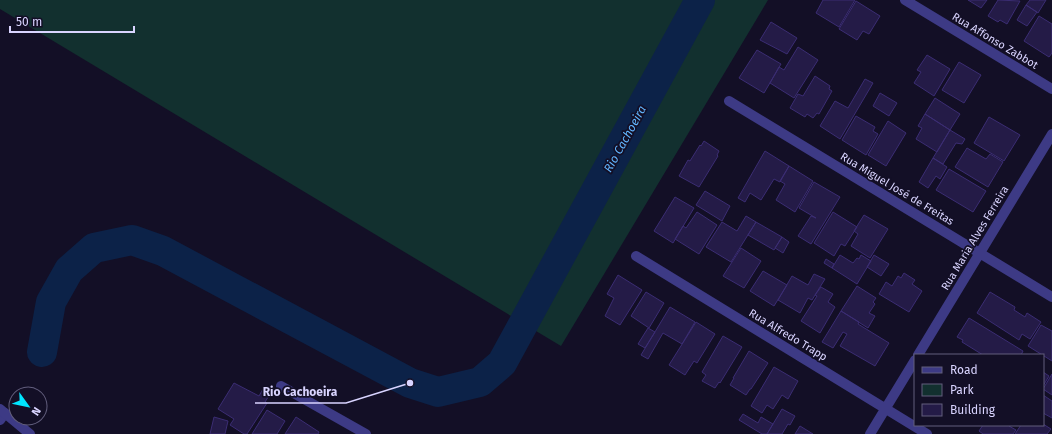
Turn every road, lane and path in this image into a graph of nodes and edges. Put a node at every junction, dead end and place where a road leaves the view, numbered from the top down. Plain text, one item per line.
1 (905, 0) edge
2 (1052, 90) edge
3 (729, 101) dead end
4 (1052, 134) edge
5 (980, 253) junction
6 (636, 256) dead end
7 (1052, 298) edge
8 (919, 354) edge
9 (914, 362) edge
10 (281, 386) dead end
11 (885, 409) junction
12 (2, 414) edge
13 (30, 434) edge
14 (366, 434) edge
15 (870, 434) edge
16 (927, 434) edge

1 - 2 street, Rua Affonso Zabbot
3 - 5 street, Rua Miguel José de Freitas
4 - 5 street, Rua Maria Alves Ferreira
5 - 7 street, Rua Miguel José de Freitas
5 - 8 street, Rua Maria Alves Ferreira
6 - 11 street, Rua Alfredo Trapp
9 - 11 street
10 - 14 street
11 - 15 street
11 - 16 street, Rua Alfredo Trapp
12 - 13 street

